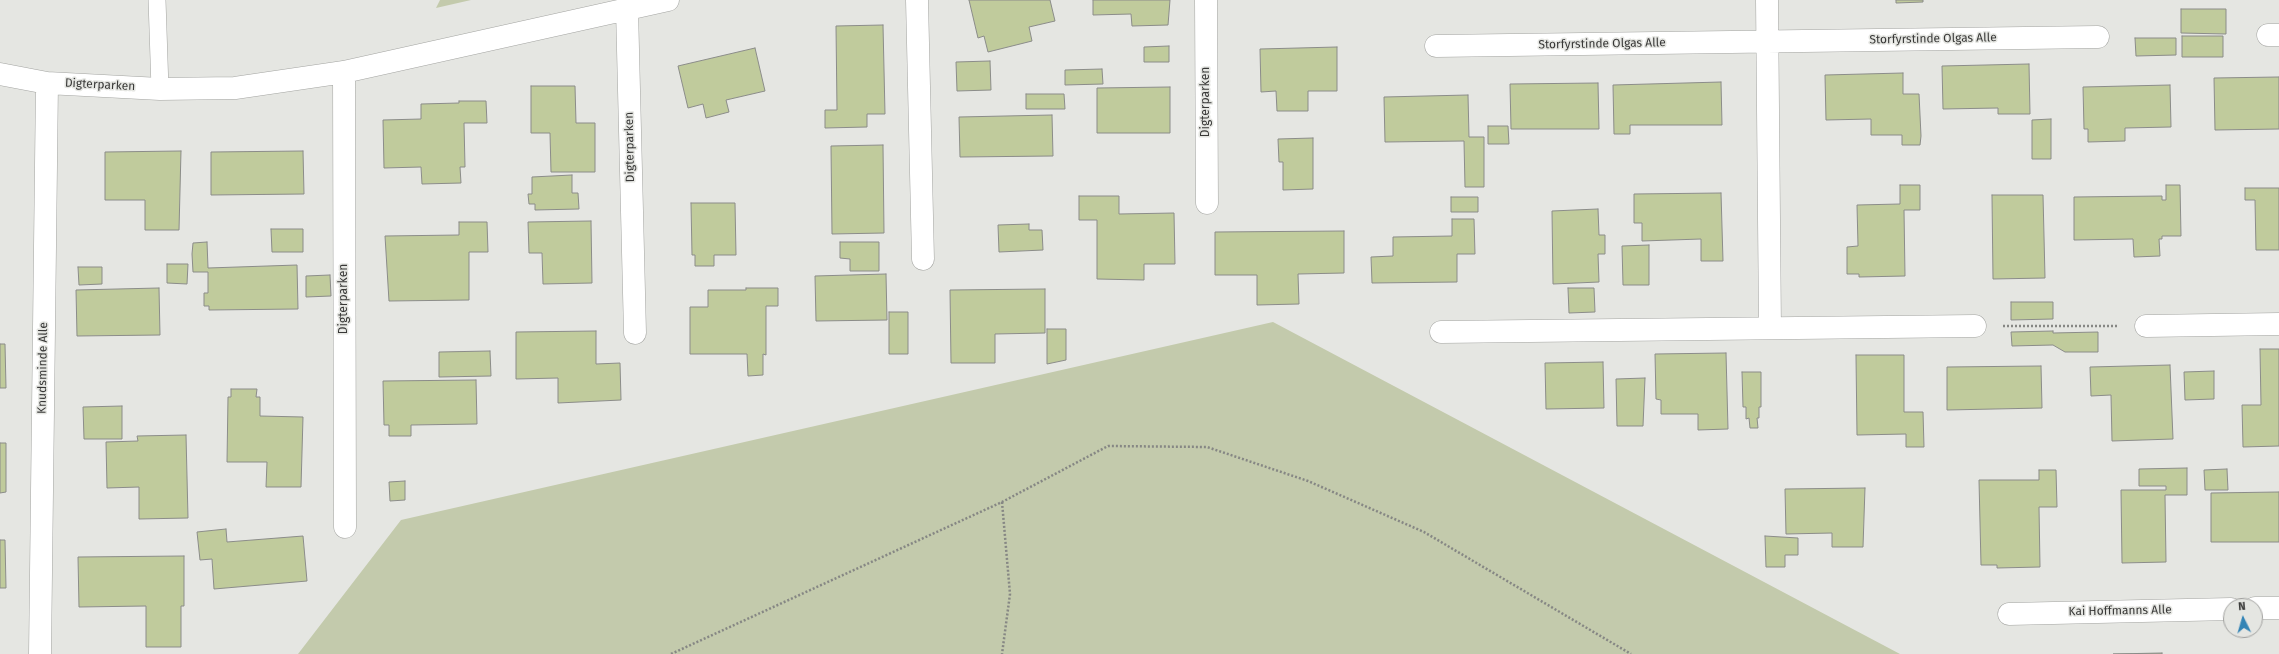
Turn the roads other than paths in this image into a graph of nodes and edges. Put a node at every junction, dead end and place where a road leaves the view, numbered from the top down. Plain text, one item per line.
1 (157, 0) edge
2 (668, 0) edge
3 (917, 0) edge
4 (1206, 0) edge
5 (1767, 0) edge
6 (627, 9) junction
7 (2098, 37) dead end
8 (1767, 42) junction
9 (1436, 46) dead end
10 (344, 72) junction
11 (0, 74) edge
12 (47, 83) junction
13 (160, 88) junction
14 (1206, 203) dead end
15 (923, 259) dead end
16 (2279, 324) edge
17 (1975, 326) road end
18 (2146, 326) road end
19 (1770, 328) junction
20 (635, 332) dead end
21 (1441, 332) dead end
22 (346, 527) dead end
23 (2263, 608) edge
24 (2279, 608) edge
25 (2223, 609) edge
26 (2009, 614) dead end
27 (40, 654) edge

1 - 13 lane
2 - 6 street, Digterparken
3 - 15 street
4 - 14 street, Digterparken
5 - 8 street
6 - 10 street, Digterparken
6 - 20 street, Digterparken
7 - 8 street, Storfyrstinde Olgas Alle
8 - 9 street, Storfyrstinde Olgas Alle
8 - 19 street
10 - 13 street, Digterparken
10 - 22 street, Digterparken
11 - 12 street, Digterparken
12 - 13 street, Digterparken
12 - 27 street, Knudsminde Alle
16 - 18 street
17 - 19 street
19 - 21 street
23 - 24 street
25 - 26 street, Kai Hoffmanns Alle

